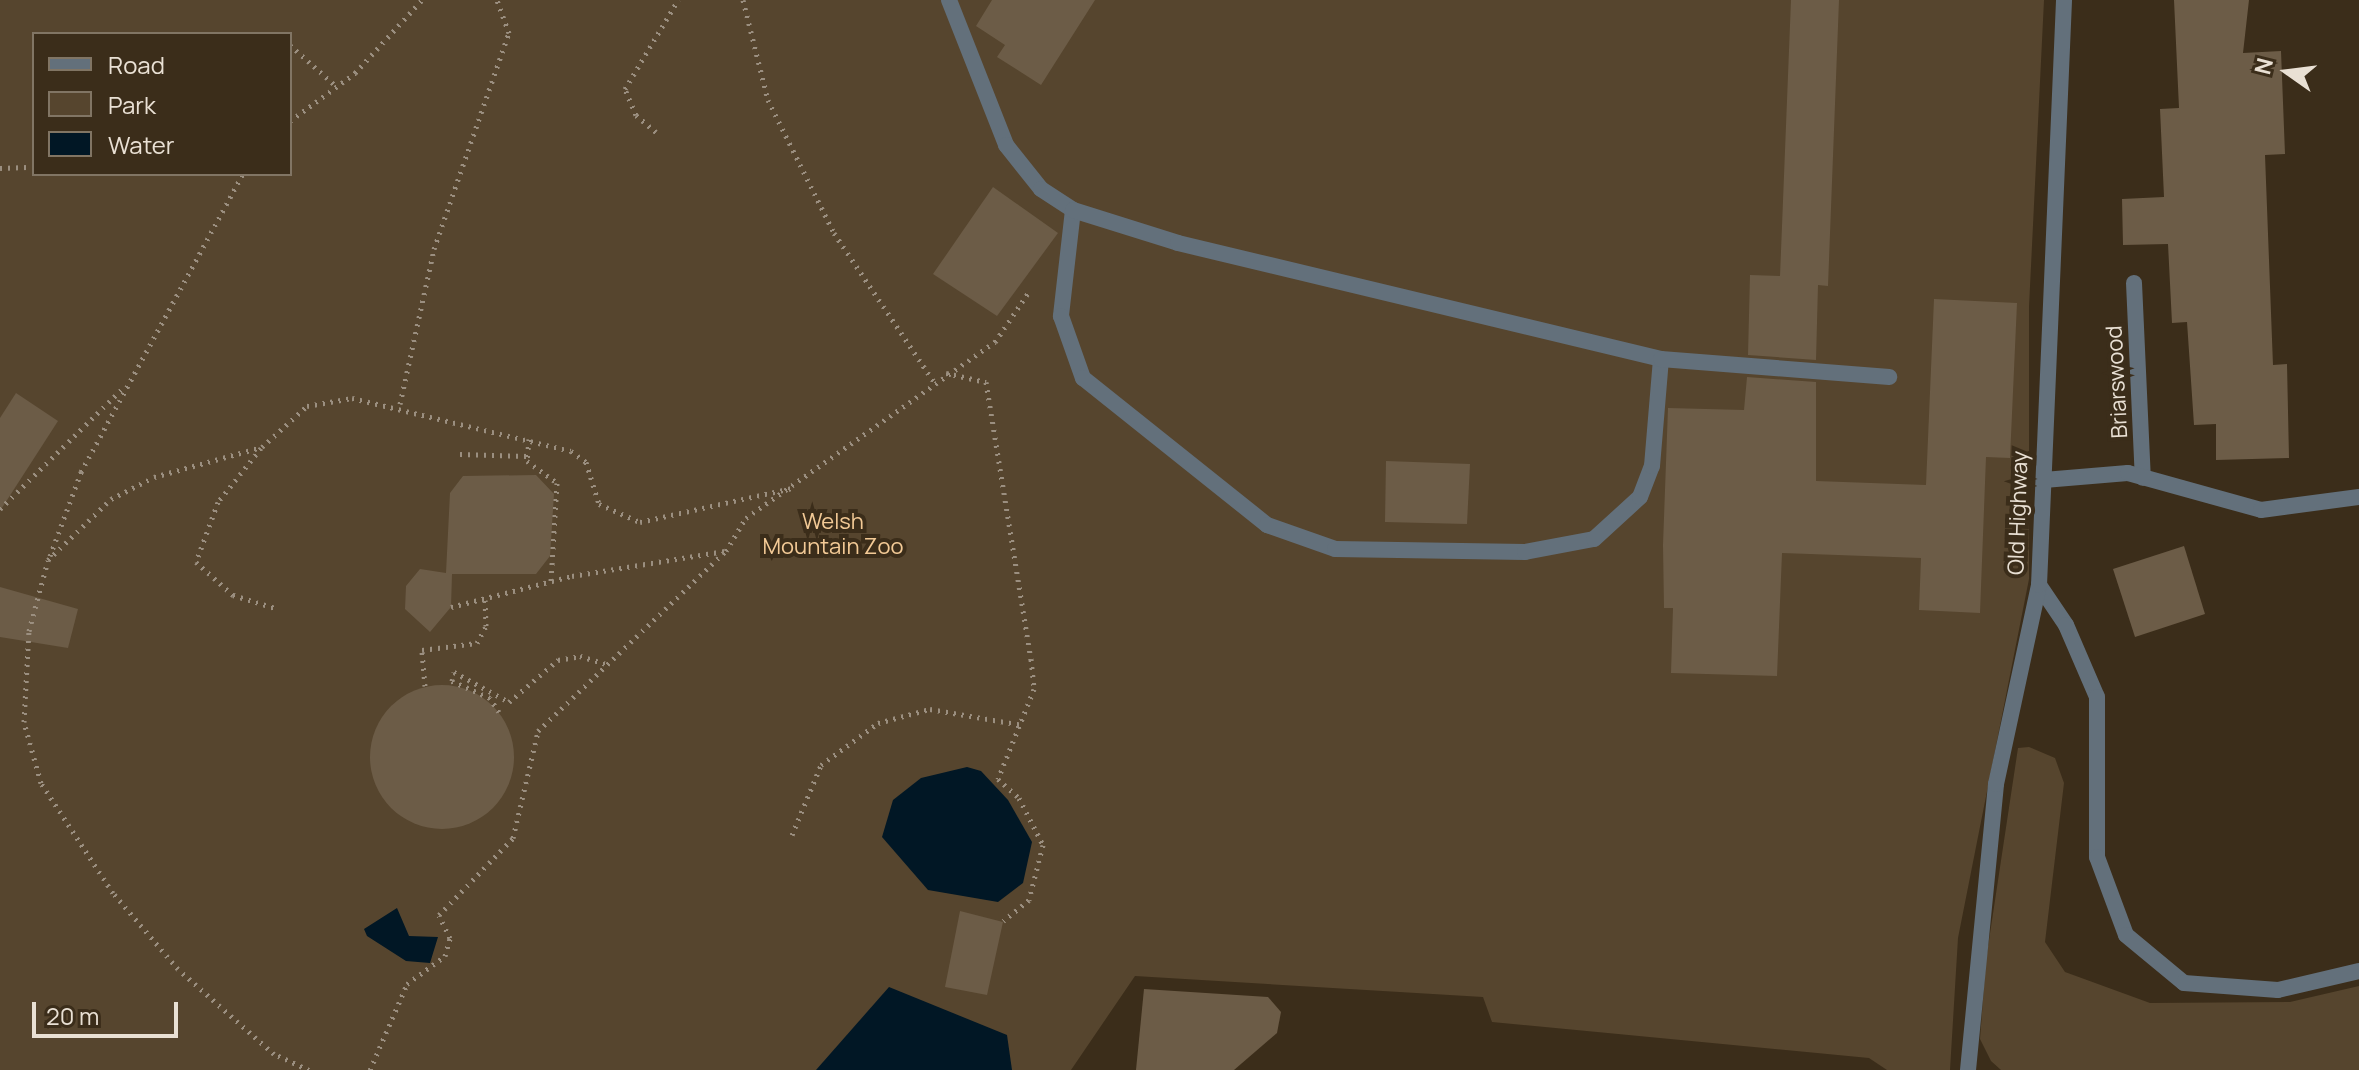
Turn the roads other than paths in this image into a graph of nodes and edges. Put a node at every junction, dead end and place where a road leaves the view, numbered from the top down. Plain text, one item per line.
1 (949, 0) edge
2 (2064, 0) edge
3 (1073, 210) junction
4 (2134, 283) dead end
5 (1661, 359) junction
6 (1889, 377) dead end
7 (2143, 478) junction
8 (2044, 480) junction
9 (2359, 497) edge
10 (2039, 585) junction
11 (2359, 971) edge
12 (1968, 1070) edge

1 - 3 street
2 - 8 street, Old Highway
3 - 5 street
3 - 5 street
4 - 7 street, Briarswood
5 - 6 street
7 - 8 street, Briarswood
7 - 9 street, Briarswood
8 - 10 street, Old Highway
10 - 11 street
10 - 12 street, Old Highway

